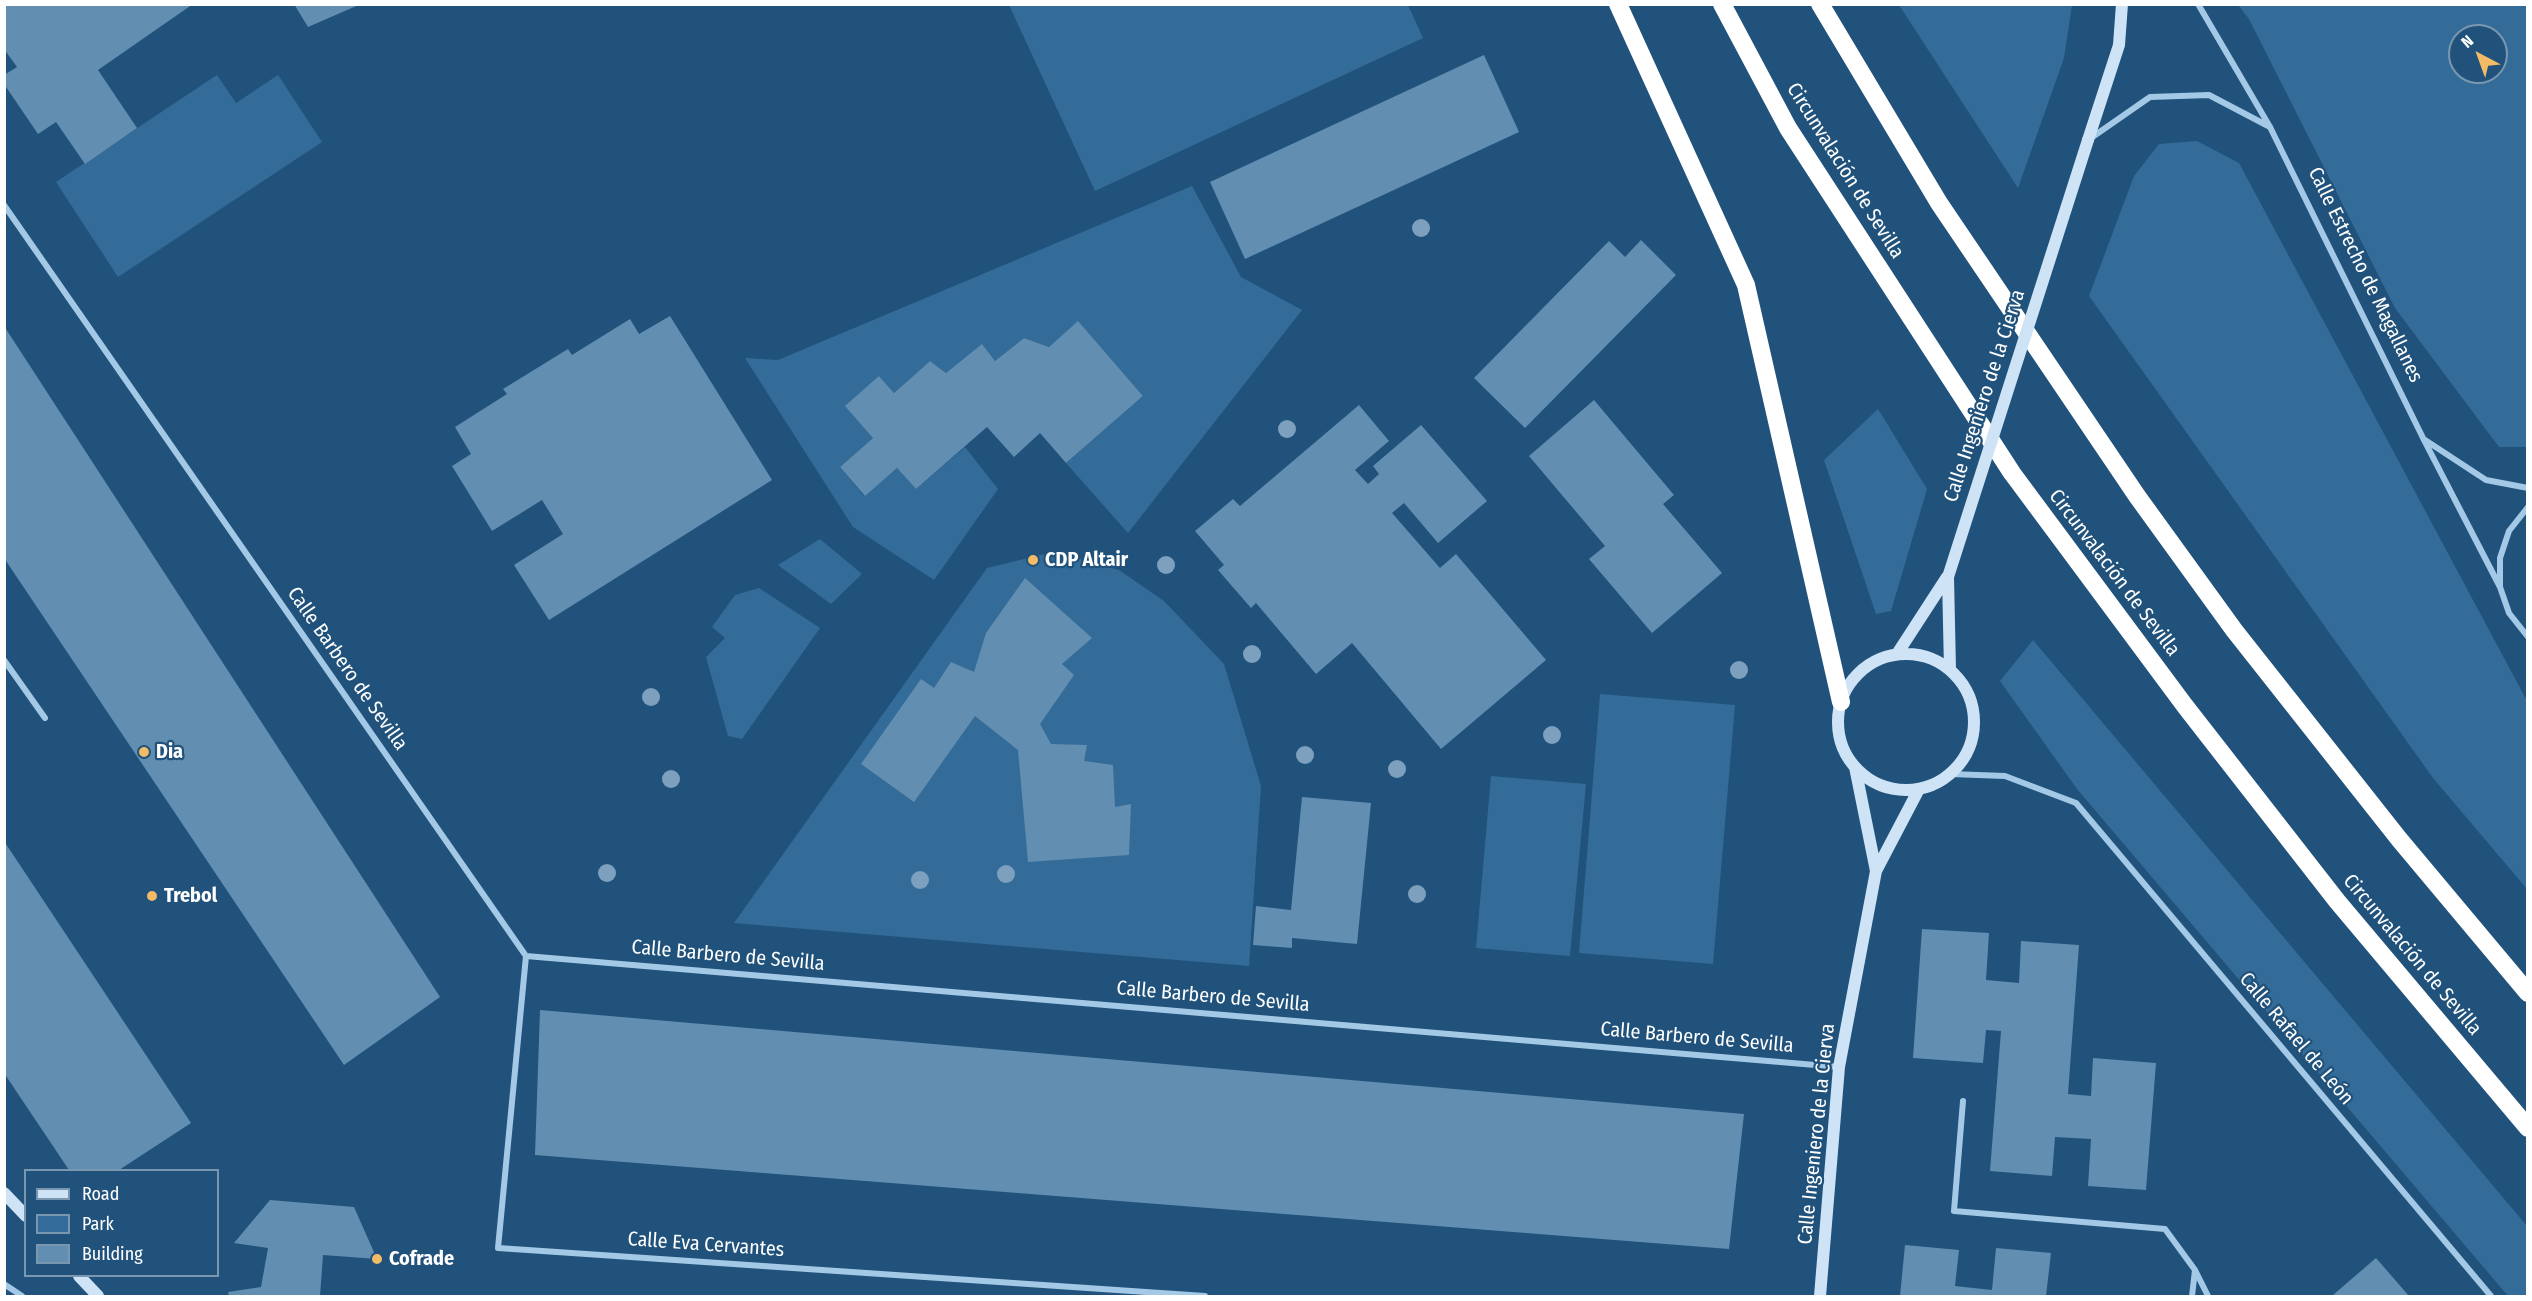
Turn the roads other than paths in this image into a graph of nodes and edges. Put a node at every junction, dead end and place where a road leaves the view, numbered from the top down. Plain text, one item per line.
1 (1618, 4) edge
2 (1722, 4) edge
3 (1820, 4) edge
4 (2122, 4) edge
5 (2198, 4) edge
6 (2270, 127) junction
7 (2088, 140) junction
8 (4, 205) edge
9 (2424, 440) junction
10 (2528, 488) edge
11 (2528, 507) edge
12 (1948, 577) junction
13 (2500, 587) junction
14 (2528, 637) edge
15 (1897, 654) junction
16 (4, 660) edge
17 (1950, 670) junction
18 (1841, 702) junction
19 (45, 718) dead end
20 (1855, 767) junction
21 (1950, 774) junction
22 (1919, 789) junction
23 (1876, 871) junction
24 (526, 956) junction
25 (2528, 993) edge
26 (1839, 1067) junction
27 (1963, 1101) dead end
28 (2528, 1128) edge
29 (5, 1194) edge
30 (24, 1214) edge
31 (2195, 1270) junction
32 (81, 1277) edge
33 (4, 1284) edge
34 (22, 1296) edge
35 (98, 1296) edge
36 (1204, 1296) edge
37 (1820, 1296) edge
38 (2192, 1296) edge
39 (2208, 1296) edge
40 (2491, 1296) edge

1 - 18 highway
2 - 28 highway, Circunvalación de Sevilla
3 - 25 highway
4 - 7 main road
5 - 6 street, Calle Estrecho de Magallanes
6 - 7 street
6 - 9 street, Calle Estrecho de Magallanes
7 - 12 main road, Calle Ingeniero de la Cierva, bridge
8 - 24 street, Calle Barbero de Sevilla
9 - 10 street
9 - 13 street, Calle Estrecho de Magallanes
11 - 13 street
12 - 15 main road, Calle Ingeniero de la Cierva
12 - 17 main road
13 - 14 street
15 - 17 main road
15 - 18 main road
16 - 19 street
17 - 21 main road
18 - 20 main road
20 - 22 main road
20 - 23 main road, Calle Ingeniero de la Cierva
21 - 22 main road
21 - 40 street, Calle Rafael de León
22 - 23 main road, Calle Ingeniero de la Cierva
23 - 26 main road, Calle Ingeniero de la Cierva
24 - 26 street, Calle Barbero de Sevilla
24 - 36 street, Calle Eva Cervantes
26 - 37 main road, Calle Ingeniero de la Cierva
27 - 31 street
29 - 30 main road
31 - 38 street
31 - 39 street
32 - 35 main road
33 - 34 street

